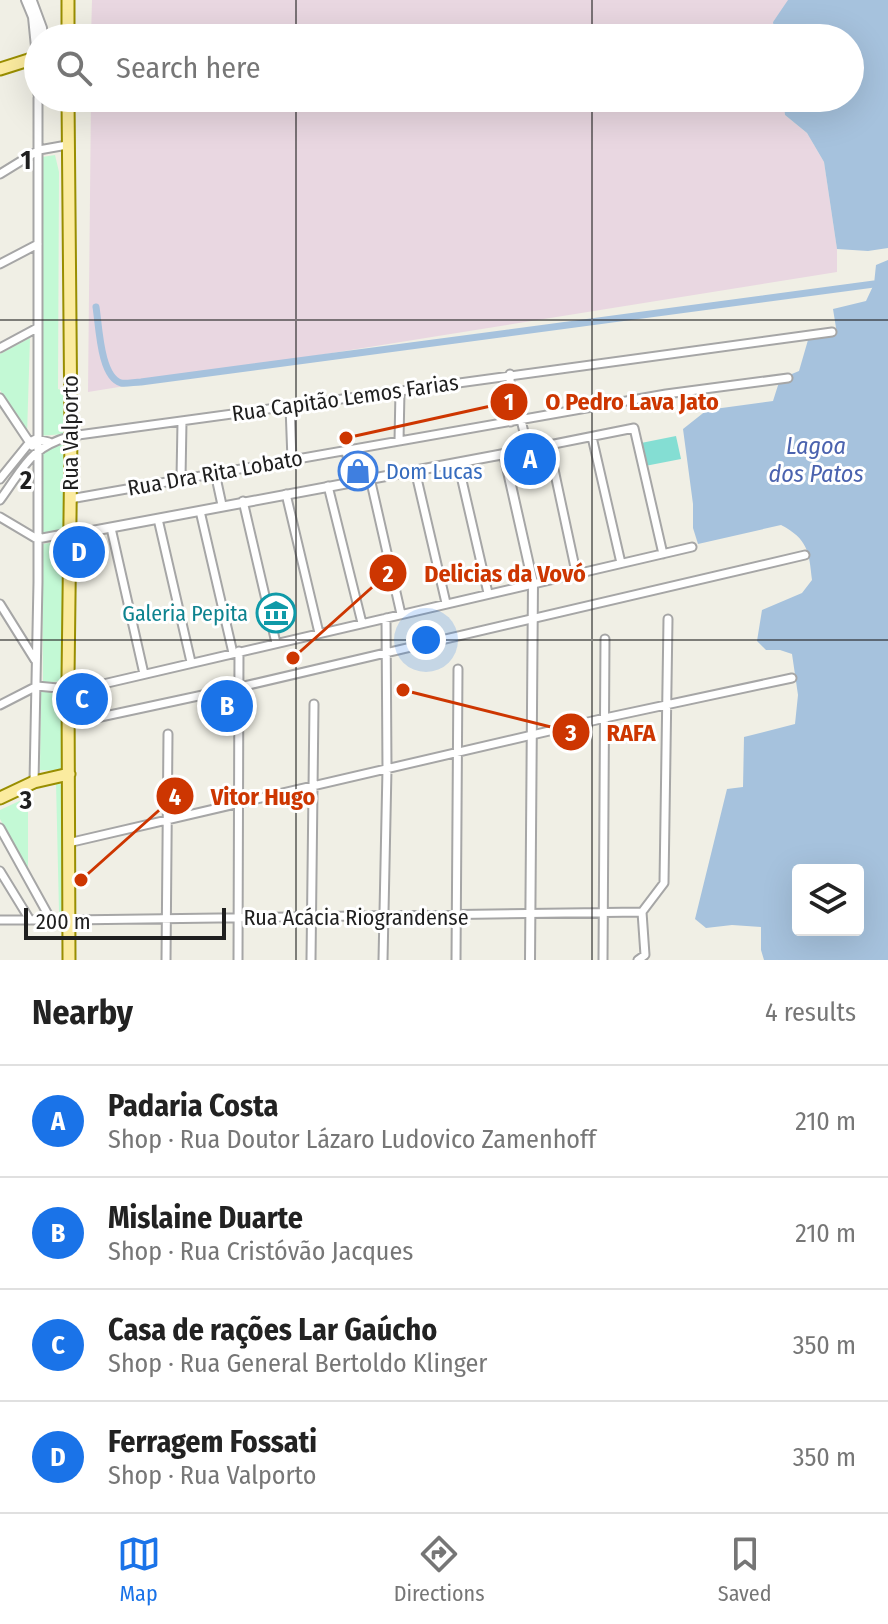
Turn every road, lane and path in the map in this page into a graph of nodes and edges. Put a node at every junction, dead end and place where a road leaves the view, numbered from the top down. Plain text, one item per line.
1 (28, 0) edge
2 (68, 0) edge
3 (34, 24) edge
4 (40, 24) edge
5 (68, 24) edge
6 (24, 61) edge
7 (0, 69) edge
8 (38, 112) edge
9 (68, 112) edge
10 (67, 145) junction
11 (39, 150) junction
12 (0, 174) edge
13 (38, 244) junction
14 (0, 264) edge
15 (37, 328) junction
16 (832, 332) dead end
17 (0, 348) edge
18 (510, 374) junction
19 (788, 378) dead end
20 (400, 391) junction
21 (0, 398) edge
22 (290, 406) junction
23 (9, 413) junction
24 (0, 418) edge
25 (521, 420) junction
26 (182, 422) junction
27 (511, 422) junction
28 (71, 436) junction
29 (592, 437) junction
30 (32, 441) junction
31 (399, 441) junction
32 (49, 442) junction
33 (549, 446) junction
34 (528, 449) junction
35 (36, 450) junction
36 (346, 451) junction
37 (504, 454) junction
38 (292, 460) junction
39 (458, 463) junction
40 (415, 470) junction
41 (215, 473) junction
42 (181, 478) junction
43 (370, 478) junction
44 (0, 479) edge
45 (352, 482) junction
46 (328, 486) junction
47 (286, 494) junction
48 (70, 499) junction
49 (0, 500) edge
50 (243, 501) junction
51 (222, 505) junction
52 (200, 511) junction
53 (0, 517) edge
54 (158, 519) junction
55 (111, 528) junction
56 (69, 533) junction
57 (37, 539) junction
58 (692, 547) dead end
59 (663, 554) junction
60 (805, 555) dead end
61 (621, 563) junction
62 (576, 572) junction
63 (533, 583) junction
64 (488, 593) junction
65 (446, 603) junction
66 (0, 604) edge
67 (401, 614) junction
68 (533, 617) junction
69 (386, 618) junction
70 (668, 619) dead end
71 (362, 623) junction
72 (319, 633) junction
73 (605, 639) dead end
74 (276, 643) junction
75 (387, 651) junction
76 (236, 652) junction
77 (191, 662) junction
78 (36, 663) junction
79 (458, 669) dead end
80 (144, 674) junction
81 (792, 678) dead end
82 (37, 686) junction
83 (240, 687) junction
84 (68, 689) junction
85 (314, 704) dead end
86 (0, 705) edge
87 (667, 705) junction
88 (605, 718) junction
89 (68, 724) junction
90 (168, 734) dead end
91 (533, 736) junction
92 (460, 754) junction
93 (387, 769) junction
94 (69, 774) junction
95 (34, 782) junction
96 (314, 784) junction
97 (0, 798) edge
98 (240, 803) junction
99 (166, 821) junction
100 (0, 828) edge
101 (68, 843) junction
102 (0, 871) edge
103 (642, 912) junction
104 (603, 913) junction
105 (530, 915) junction
106 (383, 916) junction
107 (456, 916) junction
108 (312, 917) junction
109 (239, 918) junction
110 (166, 919) junction
111 (0, 920) edge
112 (30, 920) junction
113 (69, 920) junction
114 (69, 960) edge
115 (166, 960) edge
116 (238, 960) edge
117 (311, 960) edge
118 (383, 960) edge
119 (456, 960) edge
120 (530, 960) edge
121 (603, 960) edge
122 (638, 960) edge

1 - 3 street
1 - 4 street
2 - 5 main road
6 - 7 main road
8 - 11 street, Rua Valporto
9 - 10 main road, Rua Valporto
10 - 11 street
10 - 28 main road, Rua Valporto
11 - 12 street
11 - 13 street, Rua Valporto
13 - 14 street
13 - 15 street, Rua Valporto
15 - 17 street
15 - 30 street, Rua Valporto
16 - 18 street, Rua Capitão Lemos Farias
18 - 20 street, Rua Capitão Lemos Farias
18 - 27 street
19 - 25 street, Rua Dra Rita Lobato
20 - 22 street, Rua Capitão Lemos Farias
20 - 31 street
21 - 23 street
22 - 26 street, Rua Capitão Lemos Farias
22 - 38 street
23 - 24 street
23 - 30 street
25 - 27 street, Rua Dra Rita Lobato
25 - 34 street
26 - 28 street, Rua Capitão Lemos Farias
26 - 42 street
27 - 31 street, Rua Dra Rita Lobato
28 - 32 street, Rua Capitão Lemos Farias
28 - 48 main road, Rua Valporto
29 - 33 street
29 - 59 street
29 - 61 street
30 - 32 street, Rua Capitão Lemos Farias
30 - 35 street
30 - 44 street
31 - 36 street, Rua Dra Rita Lobato
32 - 35 street, Rua Capitão Lemos Farias
33 - 34 street
33 - 62 street
34 - 37 street
35 - 49 street
35 - 57 street, Rua Valporto
36 - 38 street, Rua Dra Rita Lobato
36 - 45 street
37 - 39 street
37 - 63 street
38 - 41 street, Rua Dra Rita Lobato
39 - 40 street
39 - 64 street
40 - 43 street
40 - 65 street
41 - 42 street, Rua Dra Rita Lobato
41 - 51 street
42 - 48 street, Rua Dra Rita Lobato
43 - 45 street
43 - 67 street
45 - 46 street
46 - 47 street
46 - 71 street
47 - 50 street
47 - 72 street
48 - 56 main road, Rua Valporto
50 - 51 street
50 - 74 street
51 - 52 street
52 - 54 street
52 - 76 street
53 - 57 street
54 - 55 street
54 - 77 street
55 - 56 street
55 - 80 street
56 - 57 street
56 - 84 main road, Rua Valporto
57 - 78 street, Rua Valporto
58 - 59 street
59 - 61 street
60 - 68 street
61 - 62 street
62 - 63 street
63 - 64 street
63 - 68 street
64 - 65 street
65 - 67 street
66 - 78 street
67 - 69 street
68 - 75 street
68 - 91 street
69 - 71 street
69 - 75 street
70 - 87 street
71 - 72 street
72 - 74 street
73 - 88 street
74 - 76 street
75 - 83 street
75 - 93 street
76 - 77 street
76 - 83 street
77 - 80 street
78 - 82 street, Rua Valporto
79 - 92 street
80 - 84 street
81 - 87 street
82 - 84 street
82 - 86 street
82 - 95 street, Rua Valporto
83 - 89 street
83 - 98 street
84 - 89 main road, Rua Valporto
85 - 96 street
87 - 88 street
87 - 103 street
88 - 91 street
88 - 104 street
89 - 94 main road, Rua Valporto
90 - 99 street
91 - 92 street
91 - 105 street
92 - 93 street
92 - 107 street
93 - 96 street
93 - 106 street
94 - 95 main road
94 - 101 main road, Rua Valporto
95 - 97 main road
96 - 98 street
96 - 108 street
98 - 99 street
98 - 109 street
99 - 101 street
99 - 110 street
100 - 112 street
101 - 113 main road, Rua Valporto
102 - 112 street
103 - 104 street, Rua Acácia Riograndense
103 - 122 street
104 - 105 street, Rua Acácia Riograndense
104 - 121 street
105 - 107 street, Rua Acácia Riograndense
105 - 120 street
106 - 107 street, Rua Acácia Riograndense
106 - 108 street, Rua Acácia Riograndense
106 - 118 street
107 - 119 street
108 - 109 street, Rua Acácia Riograndense
108 - 117 street
109 - 110 street, Rua Acácia Riograndense
109 - 116 street
110 - 113 street, Rua Acácia Riograndense
110 - 115 street
111 - 112 street
113 - 114 main road, Rua Valporto

